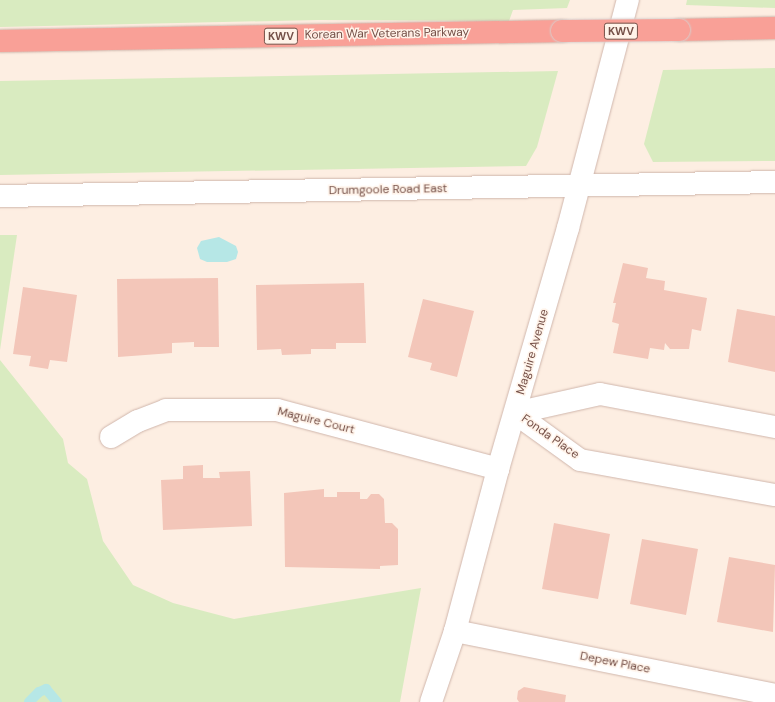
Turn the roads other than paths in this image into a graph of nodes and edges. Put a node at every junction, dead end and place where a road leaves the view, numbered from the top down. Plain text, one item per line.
1 (628, 0) edge
2 (775, 28) edge
3 (0, 41) edge
4 (775, 182) edge
5 (579, 186) junction
6 (0, 196) edge
7 (515, 413) junction
8 (775, 426) edge
9 (111, 437) dead end
10 (498, 469) junction
11 (775, 495) edge
12 (455, 631) junction
13 (775, 695) edge
14 (431, 702) edge

1 - 5 street, Maguire Avenue
2 - 3 highway, Korean War Veterans Parkway / KWV, bridge
4 - 5 street, Drumgoole Road East
5 - 6 street, Drumgoole Road East
5 - 7 street, Maguire Avenue
7 - 8 street, Fonda Place
7 - 10 street, Maguire Avenue
7 - 11 street, Fonda Place
9 - 10 street, Maguire Court
10 - 12 street, Maguire Avenue
12 - 13 street, Depew Place
12 - 14 street, Maguire Avenue

